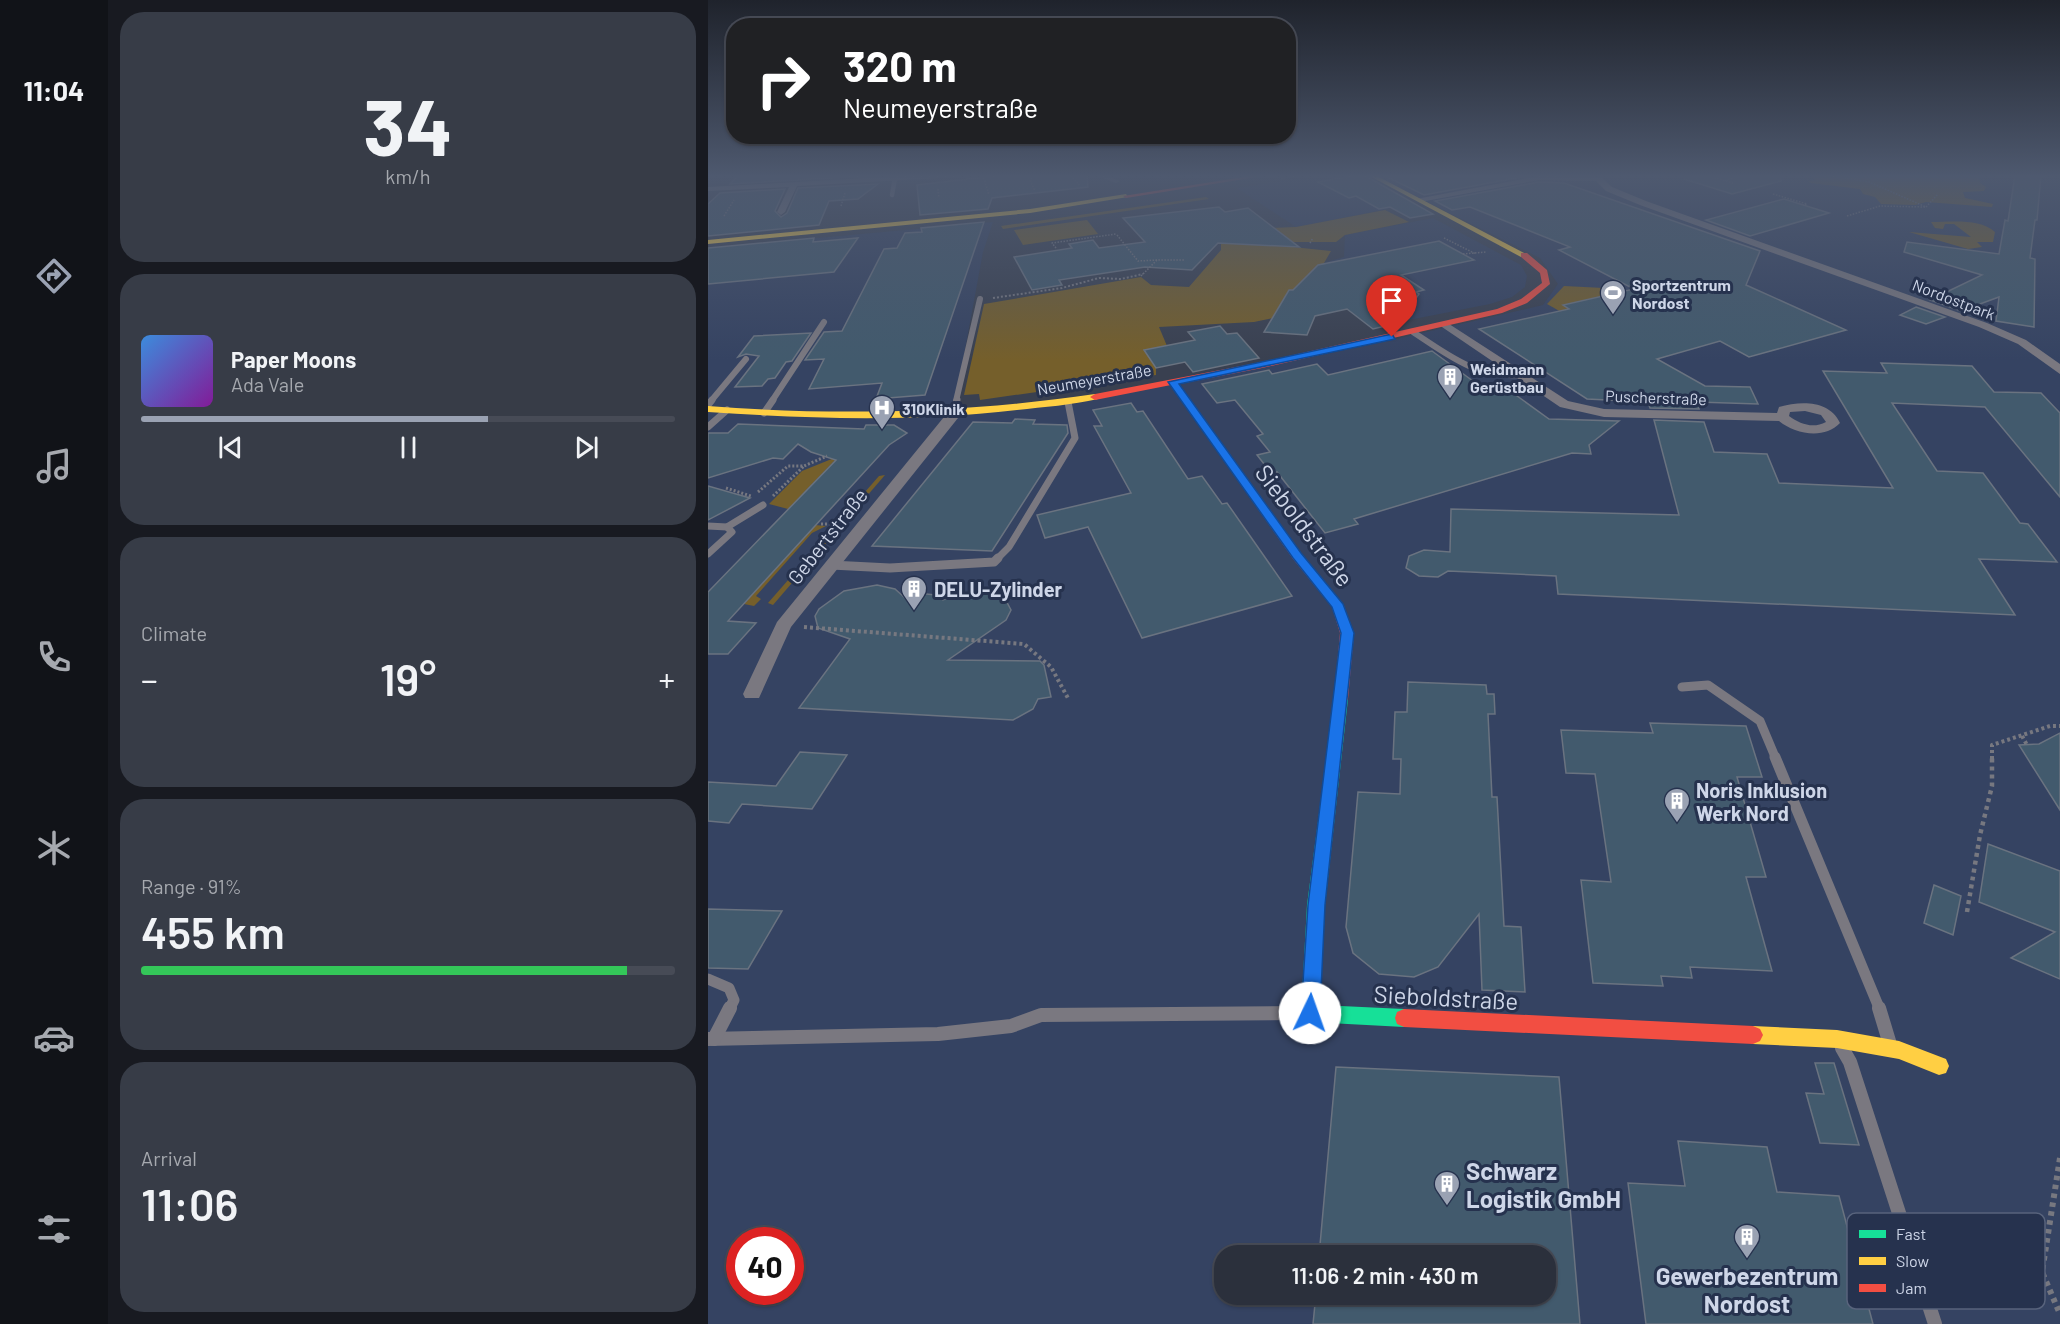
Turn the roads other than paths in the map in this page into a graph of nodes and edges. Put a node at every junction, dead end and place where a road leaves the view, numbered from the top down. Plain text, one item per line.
1 (764, 237) edge
2 (1490, 237) edge
3 (1737, 237) edge
4 (708, 242) edge
5 (980, 299) road end
6 (824, 322) dead end
7 (1446, 325) junction
8 (1413, 332) junction
9 (746, 359) dead end
10 (2060, 370) edge
11 (1520, 375) junction
12 (1173, 382) junction
13 (1068, 402) junction
14 (708, 407) edge
15 (727, 410) junction
16 (764, 413) junction
17 (953, 415) junction
18 (1782, 417) dead end
19 (708, 426) edge
20 (763, 506) road end
21 (708, 526) edge
22 (727, 527) junction
23 (708, 554) edge
24 (831, 565) junction
25 (1682, 687) dead end
26 (752, 694) dead end
27 (708, 979) edge
28 (1310, 1013) junction
29 (711, 1039) edge
30 (1837, 1039) junction
31 (1891, 1049) junction
32 (1939, 1066) dead end
33 (1899, 1213) edge
34 (1930, 1309) edge
35 (1935, 1324) edge

1 - 4 street
2 - 7 street, Neumeyerstraße
3 - 10 street, Nordostpark
5 - 17 lane
6 - 16 lane
7 - 8 street, Neumeyerstraße
7 - 11 street, Puscherstraße
8 - 11 lane
8 - 12 street, Neumeyerstraße
9 - 14 lane
11 - 18 street, Puscherstraße
12 - 13 street, Neumeyerstraße
12 - 28 street, Sieboldstraße
13 - 17 street, Neumeyerstraße
13 - 24 lane
14 - 15 street, Neumeyerstraße
15 - 16 street, Neumeyerstraße
15 - 19 lane
16 - 17 street, Neumeyerstraße
17 - 24 street, Gebertstraße
20 - 22 lane
21 - 22 lane
22 - 23 lane
24 - 26 street, Gebertstraße
25 - 31 lane
27 - 29 lane
28 - 29 lane
28 - 30 street, Sieboldstraße
30 - 31 street, Sieboldstraße
30 - 33 lane
31 - 32 street, Sieboldstraße
34 - 35 lane

